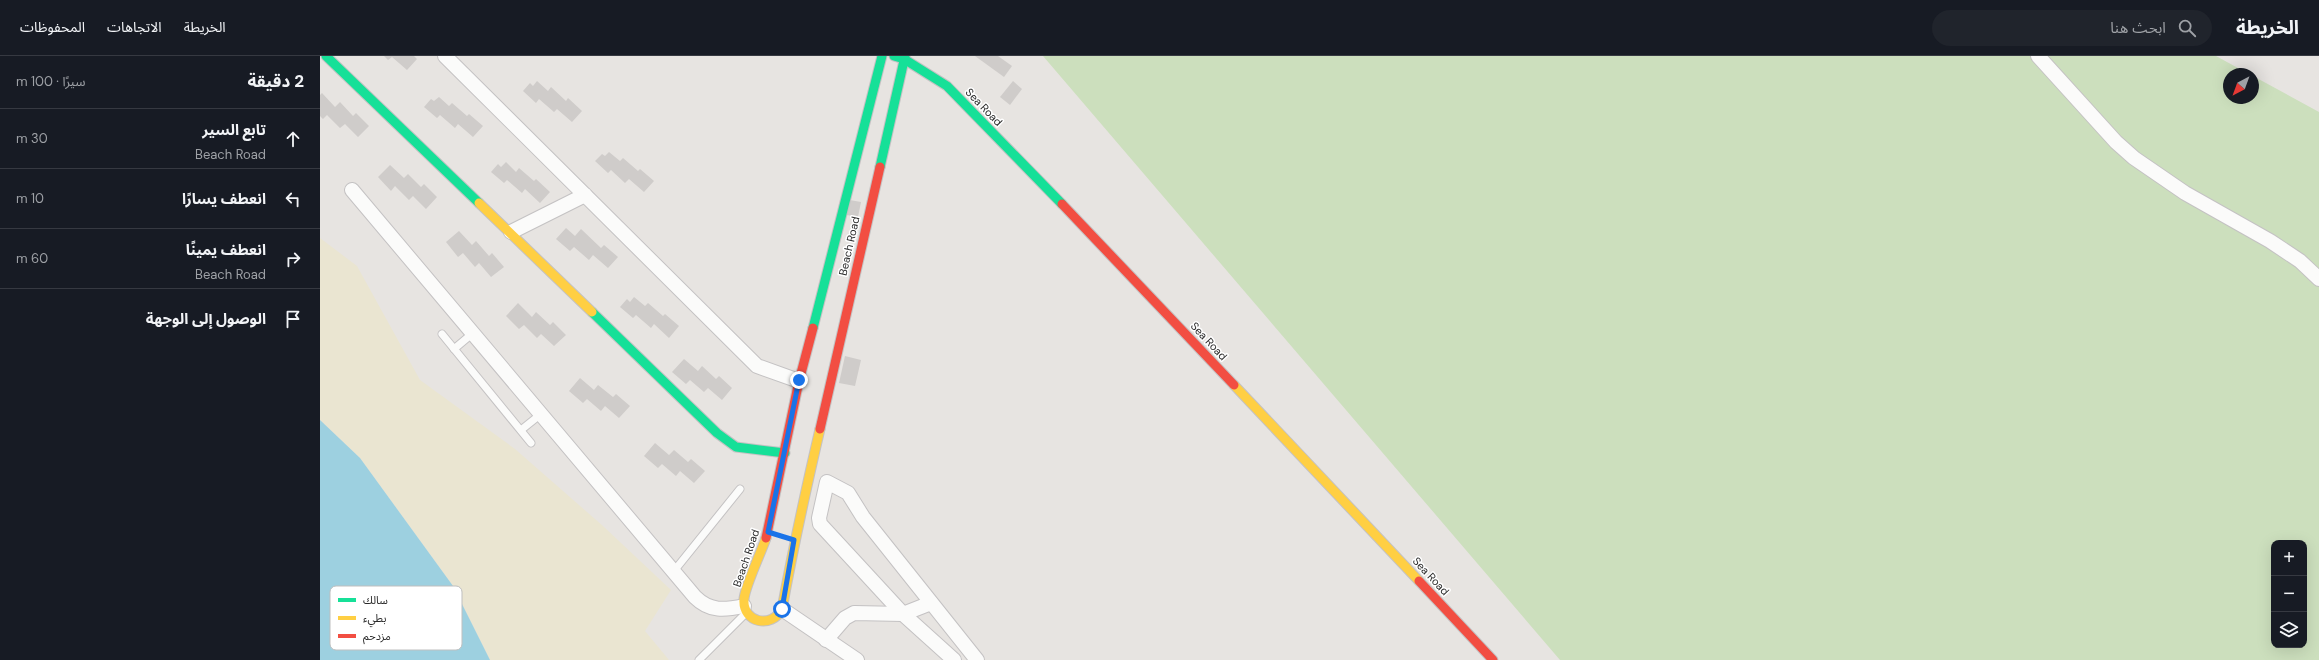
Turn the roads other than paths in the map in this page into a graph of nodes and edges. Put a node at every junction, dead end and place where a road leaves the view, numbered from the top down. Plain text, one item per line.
1 (326, 56) edge
2 (445, 56) edge
3 (882, 56) edge
4 (894, 56) edge
5 (2038, 56) edge
6 (905, 58) edge
7 (352, 190) dead end
8 (585, 195) junction
9 (511, 232) junction
10 (2319, 279) edge
11 (473, 333) junction
12 (442, 334) dead end
13 (454, 349) junction
14 (799, 380) junction
15 (541, 414) junction
16 (521, 430) junction
17 (531, 443) dead end
18 (785, 453) junction
19 (740, 489) dead end
20 (782, 505) junction
21 (803, 511) junction
22 (674, 571) junction
23 (931, 604) junction
24 (745, 609) junction
25 (782, 609) junction
26 (903, 614) junction
27 (826, 640) junction
28 (698, 660) edge
29 (857, 660) edge
30 (954, 660) edge
31 (977, 660) edge
32 (1493, 660) edge

1 - 9 street
2 - 8 street
3 - 14 street, Beach Road
4 - 6 street, Sea Road
5 - 10 street
6 - 21 street, Beach Road
6 - 32 street, Sea Road
7 - 11 street
8 - 9 street
8 - 14 street
9 - 18 street
11 - 13 lane
11 - 15 street
12 - 13 lane
13 - 16 lane
14 - 18 street, Beach Road
15 - 16 lane
15 - 22 street
16 - 17 lane
18 - 20 street, Beach Road
19 - 22 lane
20 - 21 street
20 - 24 street, Beach Road
21 - 25 street, Beach Road
22 - 24 street
23 - 26 street
23 - 26 street
23 - 31 street
24 - 25 street
24 - 28 lane
25 - 27 street
26 - 27 street
26 - 30 street
27 - 29 street

